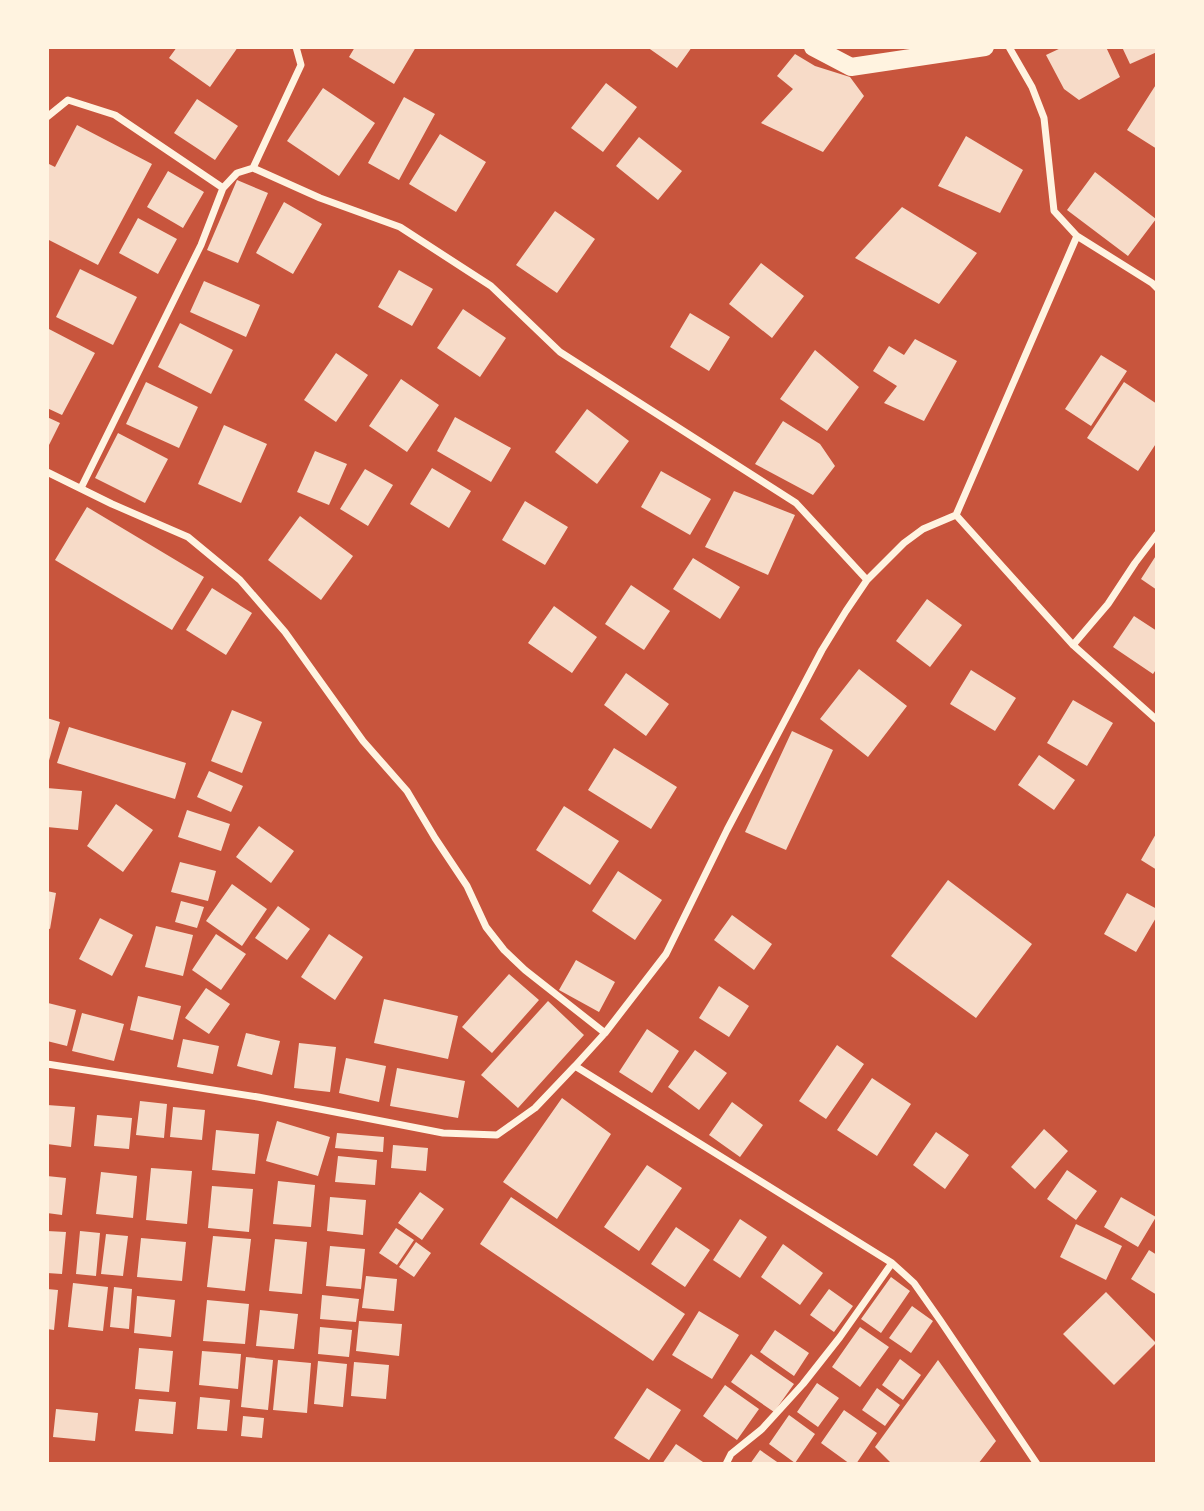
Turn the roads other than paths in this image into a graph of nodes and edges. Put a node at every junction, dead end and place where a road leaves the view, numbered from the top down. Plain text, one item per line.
1 (296, 47) edge
2 (813, 47) edge
3 (985, 47) edge
4 (1009, 47) edge
5 (47, 117) edge
6 (253, 168) junction
7 (223, 188) junction
8 (1077, 236) junction
9 (1157, 288) edge
10 (47, 472) edge
11 (80, 488) junction
12 (956, 516) junction
13 (1157, 534) edge
14 (867, 580) junction
15 (1073, 645) junction
16 (1157, 720) edge
17 (605, 1033) junction
18 (47, 1064) edge
19 (575, 1066) junction
20 (892, 1263) junction
21 (726, 1464) edge
22 (1037, 1464) edge

1 - 6 street
2 - 3 main road
4 - 8 street
5 - 7 street
6 - 7 street
6 - 14 street
7 - 11 street
8 - 9 street
8 - 12 street
10 - 11 street
11 - 17 street
12 - 14 street
12 - 15 street
13 - 15 street
14 - 17 street
15 - 16 street
17 - 19 street
18 - 19 street
19 - 20 street
20 - 21 street
20 - 22 street

